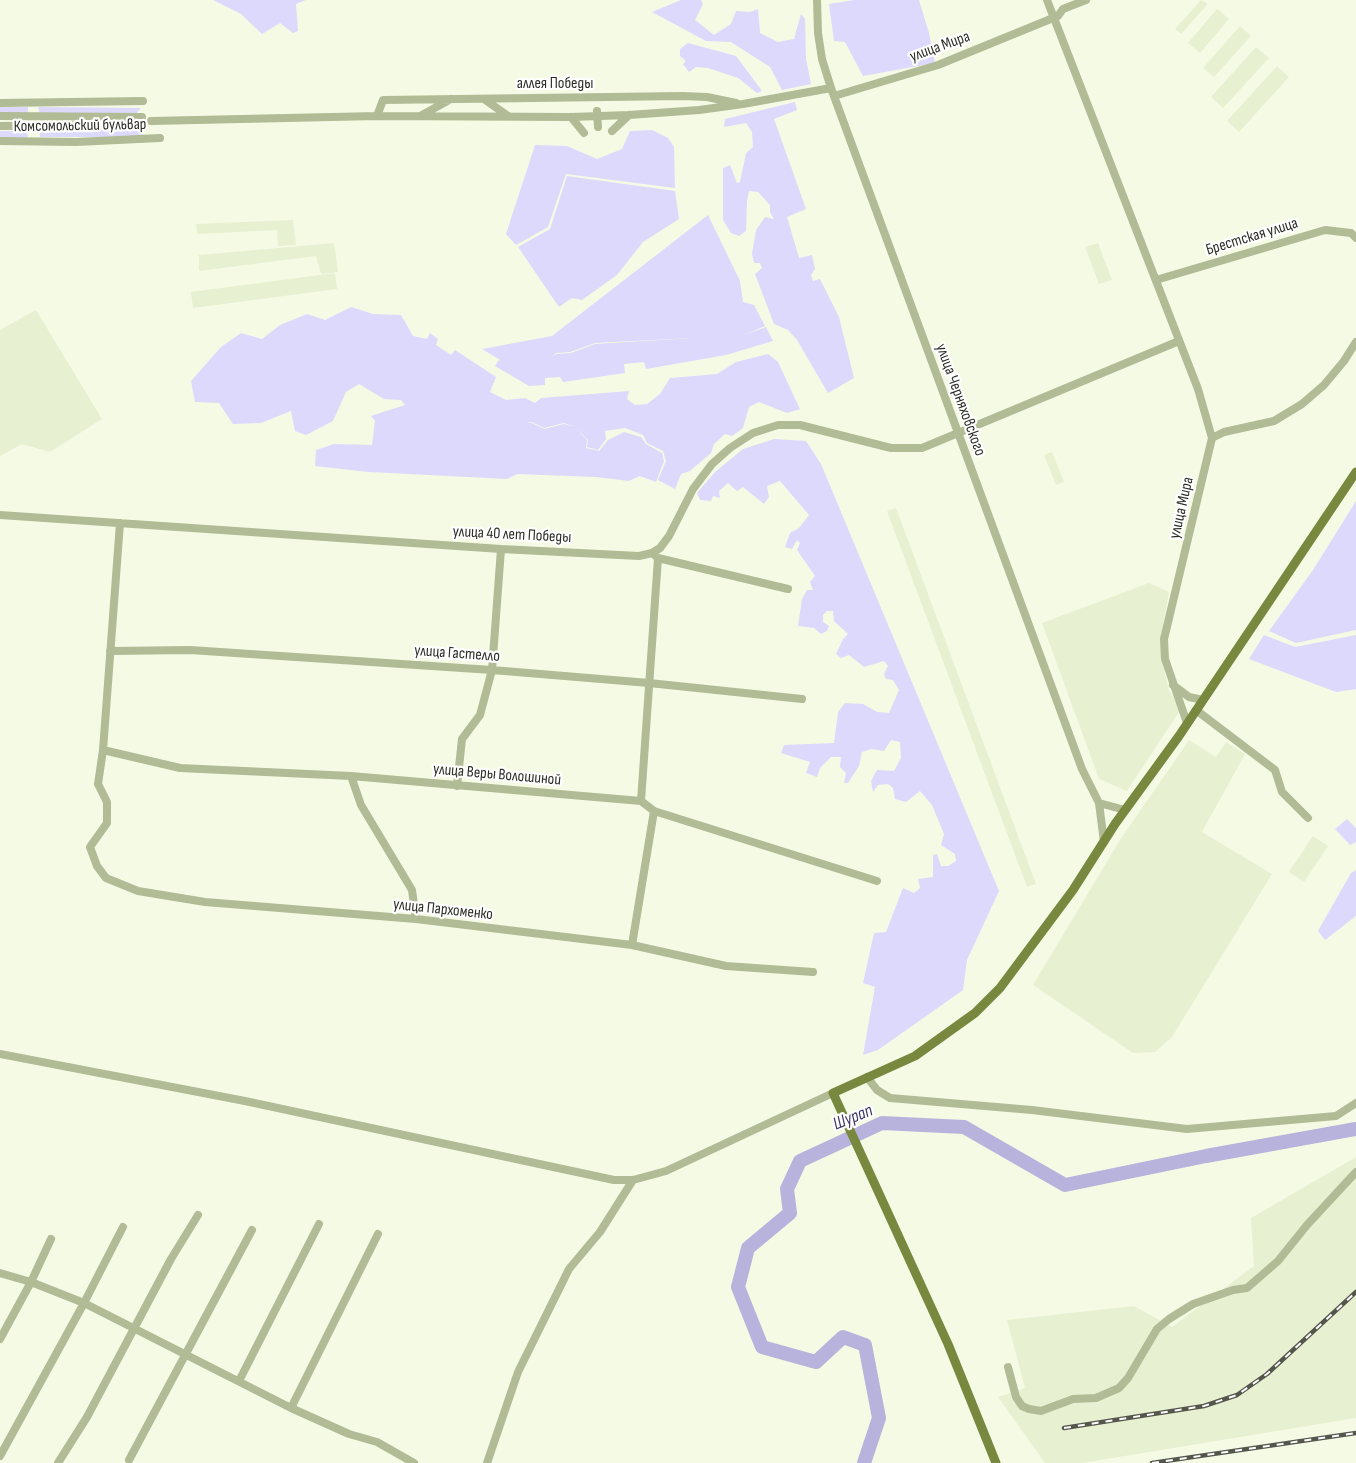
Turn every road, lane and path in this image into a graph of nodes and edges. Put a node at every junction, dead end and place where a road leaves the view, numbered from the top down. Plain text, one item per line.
1 (817, 0) edge
2 (1047, 0) edge
3 (1086, 0) edge
4 (1053, 17) junction
5 (832, 92) junction
6 (683, 96) junction
7 (483, 98) junction
8 (452, 99) junction
9 (465, 99) junction
10 (143, 101) dead end
11 (0, 103) edge
12 (743, 104) junction
13 (699, 110) junction
14 (597, 113) junction
15 (629, 115) junction
16 (0, 116) edge
17 (377, 116) junction
18 (421, 116) junction
19 (465, 116) junction
20 (507, 116) junction
21 (571, 117) junction
22 (151, 121) dead end
23 (0, 126) edge
24 (597, 127) dead end
25 (612, 131) dead end
26 (584, 133) dead end
27 (160, 138) dead end
28 (0, 141) edge
29 (1356, 238) edge
30 (1156, 280) junction
31 (1179, 341) junction
32 (1356, 342) edge
33 (958, 434) junction
34 (1212, 438) junction
35 (1356, 472) edge
36 (0, 515) edge
37 (120, 523) junction
38 (501, 549) junction
39 (655, 555) junction
40 (788, 589) dead end
41 (110, 651) junction
42 (492, 670) junction
43 (649, 683) junction
44 (1173, 685) junction
45 (802, 699) dead end
46 (1203, 700) junction
47 (1196, 710) junction
48 (1187, 723) junction
49 (103, 750) junction
50 (351, 776) junction
51 (457, 786) junction
52 (641, 801) junction
53 (1099, 803) junction
54 (1125, 810) junction
55 (654, 811) junction
56 (1308, 818) dead end
57 (1104, 842) junction
58 (877, 881) dead end
59 (416, 919) junction
60 (632, 945) junction
61 (813, 972) dead end
62 (0, 1054) edge
63 (867, 1077) junction
64 (833, 1093) junction
65 (1356, 1103) edge
66 (1356, 1172) edge
67 (633, 1180) junction
68 (198, 1215) dead end
69 (319, 1224) dead end
70 (123, 1227) dead end
71 (252, 1230) dead end
72 (378, 1234) dead end
73 (51, 1239) dead end
74 (0, 1273) edge
75 (32, 1282) junction
76 (84, 1303) junction
77 (134, 1328) junction
78 (0, 1339) edge
79 (186, 1354) junction
80 (1008, 1367) dead end
81 (239, 1381) junction
82 (291, 1408) junction
83 (0, 1456) edge
84 (129, 1460) dead end
85 (58, 1463) edge
86 (414, 1463) edge
87 (487, 1463) edge
88 (996, 1463) edge

1 - 5 street, улица Черняховского
2 - 4 street, улица Мира
3 - 4 street
4 - 5 street, улица Мира
4 - 30 street, улица Мира
5 - 12 street, улица Мира
5 - 33 street, улица Черняховского
6 - 7 street, аллея Победы
6 - 12 street, аллея Победы
6 - 13 street
7 - 9 street, аллея Победы
7 - 20 street
8 - 9 street, аллея Победы
8 - 17 street, аллея Победы
8 - 18 street
9 - 19 street
10 - 11 street, Комсомольский бульвар
12 - 13 street, улица Мира
13 - 15 street, улица Мира
14 - 15 street, улица Мира
14 - 21 street, улица Мира
14 - 24 street
15 - 25 street
16 - 23 street
17 - 18 street, улица Мира
17 - 22 street, улица Мира
18 - 19 street, улица Мира
19 - 20 street, улица Мира
20 - 21 street, улица Мира
21 - 26 street
27 - 28 street, Комсомольский бульвар
29 - 30 street, Брестская улица
30 - 31 street, улица Мира
31 - 33 street
31 - 34 street, улица Мира
32 - 34 street
33 - 39 street
33 - 53 street, улица Черняховского
34 - 44 street, улица Мира
35 - 46 main road
36 - 37 street, улица 40 лет Победы
37 - 38 street, улица 40 лет Победы
37 - 41 street
38 - 39 street, улица 40 лет Победы
38 - 42 street
39 - 40 street, улица 40 лет Победы
39 - 43 street
41 - 42 street, улица Гастелло
41 - 49 street
42 - 43 street, улица Гастелло
42 - 51 street
43 - 45 street, улица Гастелло
43 - 52 street
44 - 46 street
44 - 48 street, улица Мира
46 - 47 main road
47 - 48 main road
47 - 56 street
48 - 54 main road
49 - 50 street, улица Веры Волошиной
49 - 59 street, улица Пархоменко
50 - 51 street, улица Веры Волошиной
50 - 59 street
51 - 52 street, улица Веры Волошиной
52 - 55 street
53 - 54 street
53 - 57 street, улица Черняховского
54 - 57 main road
55 - 58 street
55 - 60 street
57 - 63 main road
59 - 60 street, улица Пархоменко
60 - 61 street, улица Пархоменко
62 - 67 street
63 - 64 main road
63 - 65 street
64 - 67 street
64 - 88 main road
66 - 80 street
67 - 87 street
68 - 77 street
69 - 81 street
70 - 76 street
71 - 79 street
72 - 82 street
73 - 75 street
74 - 75 street
75 - 76 street
75 - 78 street
76 - 77 street
76 - 83 street
77 - 79 street
77 - 85 street
79 - 81 street
79 - 84 street
81 - 82 street
82 - 86 street

